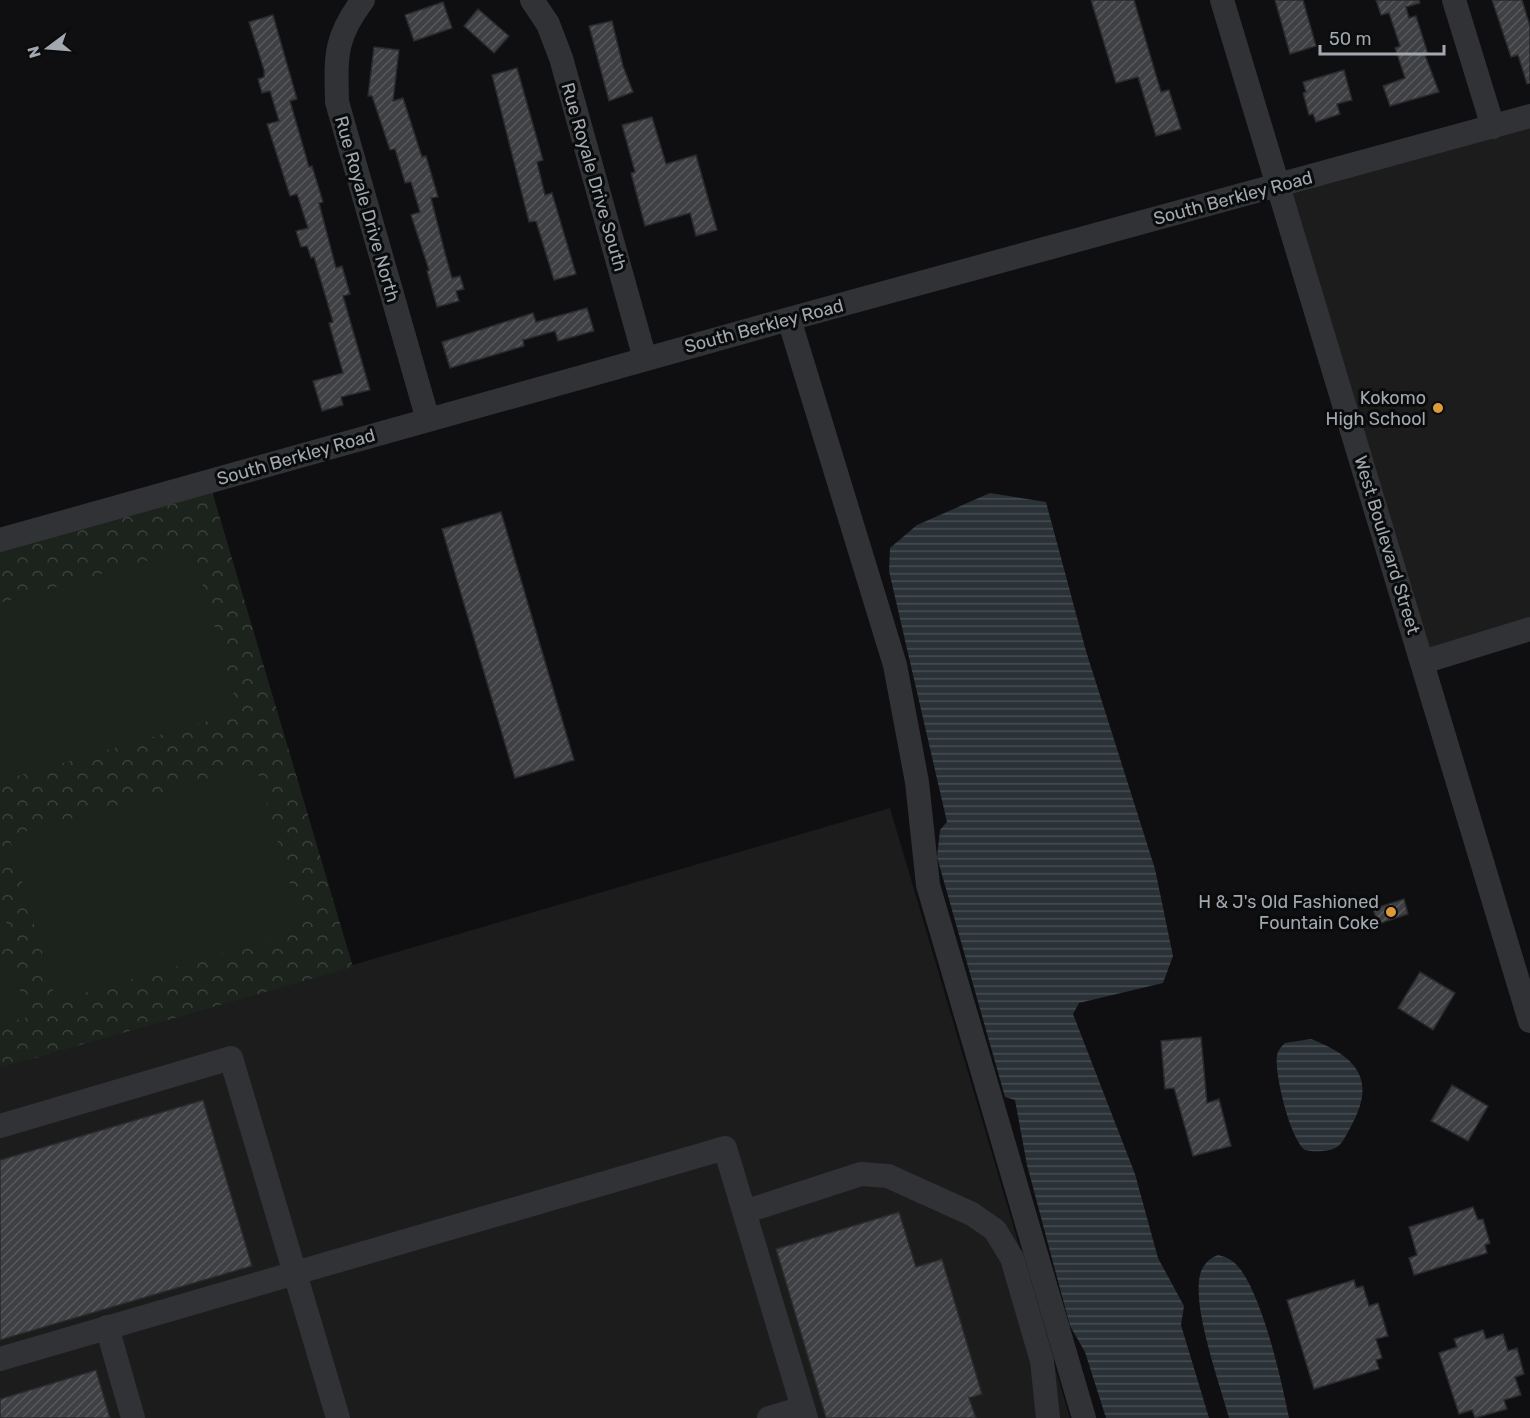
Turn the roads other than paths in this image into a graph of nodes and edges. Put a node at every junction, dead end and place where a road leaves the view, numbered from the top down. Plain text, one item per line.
1 (363, 0) edge
2 (532, 0) edge
3 (1222, 0) edge
4 (1454, 0) edge
5 (1530, 116) edge
6 (1493, 127) junction
7 (1278, 186) junction
8 (789, 318) junction
9 (645, 359) junction
10 (428, 420) junction
11 (0, 540) edge
12 (1530, 629) edge
13 (1423, 662) junction
14 (1530, 1021) edge
15 (0, 1126) edge
16 (744, 1212) junction
17 (296, 1272) junction
18 (107, 1327) junction
19 (0, 1359) edge
20 (804, 1413) edge
21 (133, 1418) edge
22 (338, 1418) edge
23 (769, 1418) edge
24 (1048, 1418) edge
25 (1084, 1418) edge

1 - 10 street, Rue Royale Drive North
2 - 9 street, Rue Royale Drive South
3 - 7 street, West Boulevard Street
4 - 6 street
5 - 6 street, South Berkley Road
6 - 7 street, South Berkley Road
7 - 8 street, South Berkley Road
7 - 13 street, West Boulevard Street
8 - 9 street, South Berkley Road
8 - 25 street
9 - 10 street, South Berkley Road
10 - 11 street, South Berkley Road
12 - 13 street
13 - 14 street, West Boulevard Street
15 - 17 street
16 - 17 street
16 - 20 street
16 - 24 street
17 - 18 street
17 - 22 street
18 - 19 street
18 - 21 street
20 - 23 street

